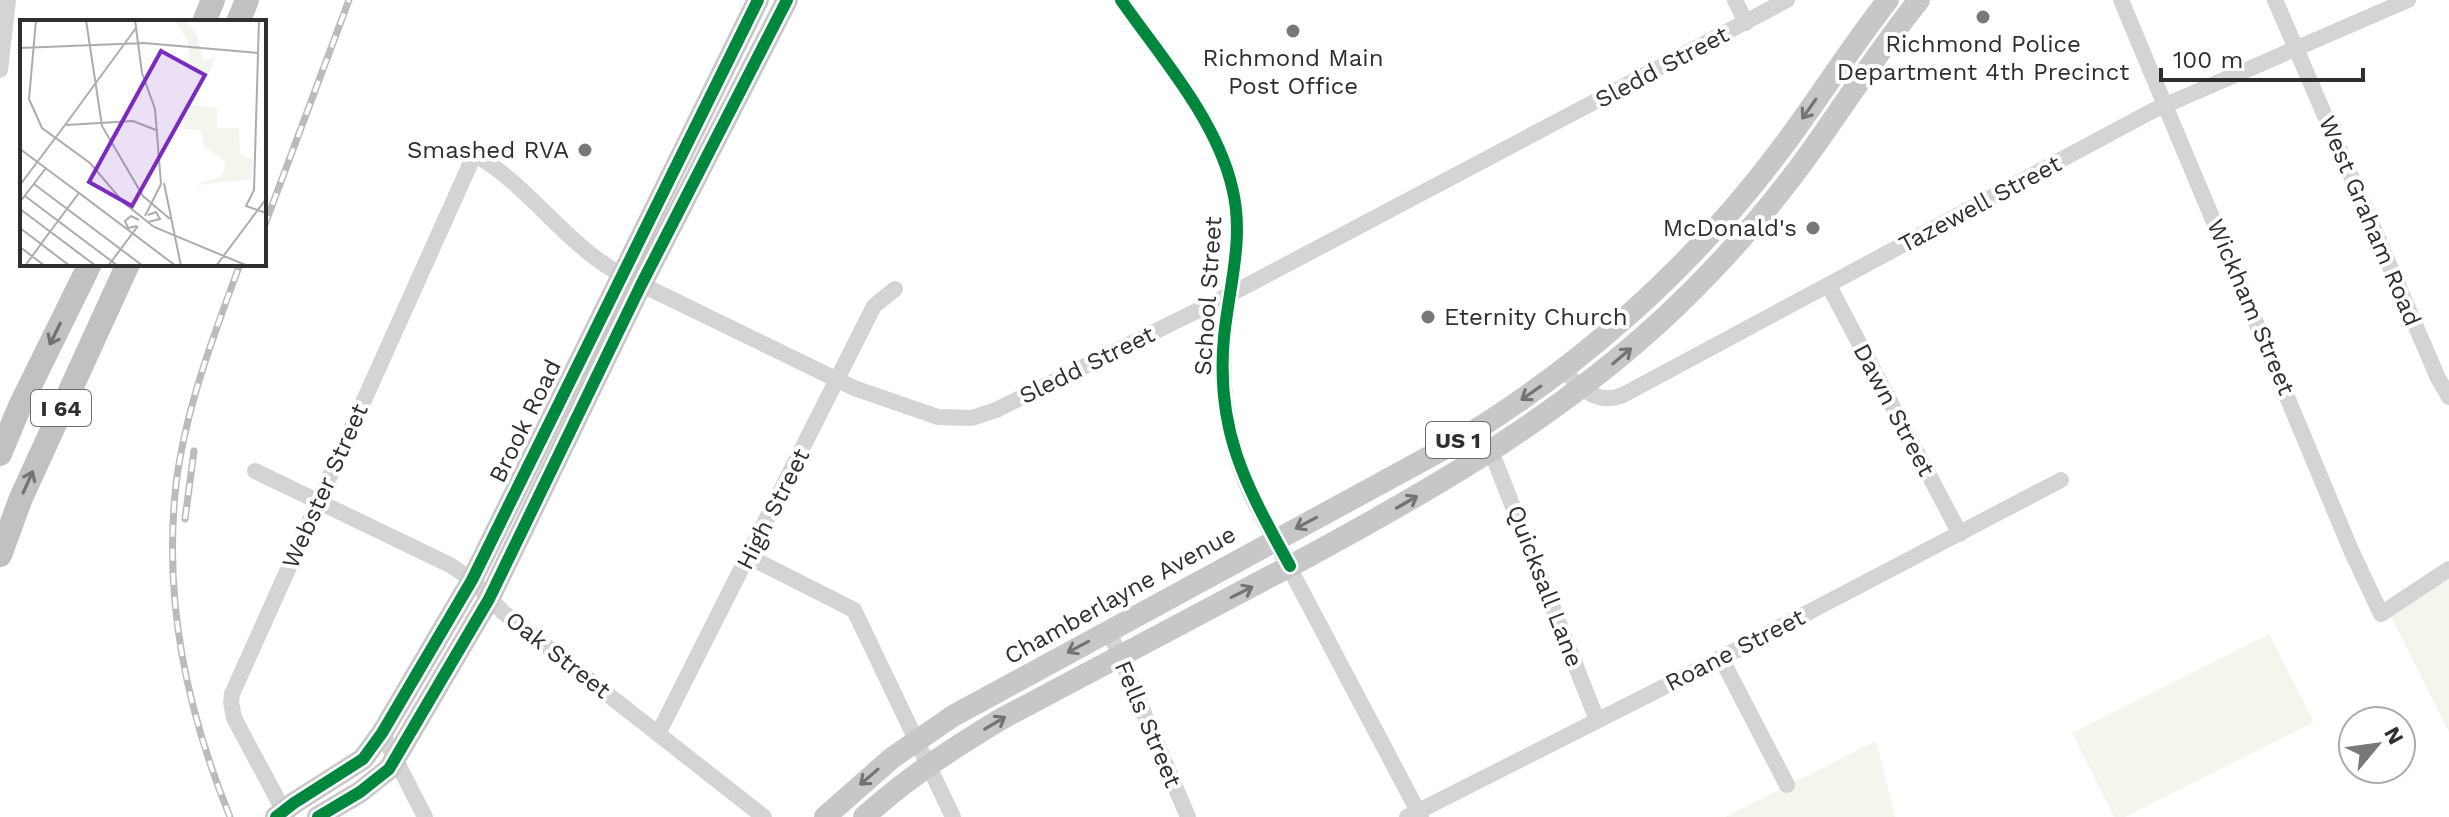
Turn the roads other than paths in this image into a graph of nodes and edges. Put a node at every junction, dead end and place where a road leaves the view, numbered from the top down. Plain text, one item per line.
1 (8, 0) edge
2 (213, 0) edge
3 (247, 0) edge
4 (758, 0) edge
5 (787, 0) edge
6 (1121, 0) edge
7 (1735, 0) edge
8 (1787, 0) edge
9 (1888, 0) edge
10 (1919, 0) edge
11 (2121, 0) edge
12 (2275, 0) edge
13 (2408, 0) edge
14 (205, 20) edge
15 (239, 20) edge
16 (1746, 23) junction
17 (2296, 49) junction
18 (0, 70) edge
19 (2166, 106) junction
20 (479, 157) joint
21 (89, 266) edge
22 (127, 266) edge
23 (631, 280) junction
24 (1829, 286) junction
25 (895, 289) dead end
26 (1229, 295) junction
27 (1563, 370) junction
28 (838, 380) junction
29 (1581, 388) junction
30 (2449, 397) edge
31 (1491, 451) junction
32 (0, 454) edge
33 (255, 471) dead end
34 (2061, 480) dead end
35 (318, 500) junction
36 (1960, 534) junction
37 (1275, 539) junction
38 (0, 555) edge
39 (749, 557) junction
40 (1290, 566) junction
41 (2449, 569) edge
42 (472, 580) junction
43 (489, 599) junction
44 (1109, 631) junction
45 (1120, 655) junction
46 (1721, 658) junction
47 (1597, 720) junction
48 (382, 733) junction
49 (658, 734) junction
50 (915, 740) junction
51 (396, 760) junction
52 (928, 763) junction
53 (1787, 785) dead end
54 (282, 815) edge
55 (1415, 815) edge
56 (318, 817) edge
57 (425, 817) edge
58 (764, 817) edge
59 (825, 817) edge
60 (864, 817) edge
61 (953, 817) edge
62 (1188, 817) edge

1 - 18 street
2 - 14 highway
3 - 15 highway
4 - 23 main road, Brook Road
5 - 23 main road, Brook Road
6 - 26 street, School Street
7 - 16 street
8 - 16 street, Sledd Street
9 -> 27 main road, Chamberlayne Avenue / US 1
29 -> 10 main road, US 1
11 - 19 street, Wickham Street
12 - 17 street, West Graham Road
13 - 17 street, Tazewell Street
16 - 26 street, Sledd Street
17 - 19 street, Tazewell Street
17 - 30 street, West Graham Road
19 - 24 street, Tazewell Street
19 - 41 street, Wickham Street
20 - 23 street, Sledd Street
20 - 35 street, Webster Street
21 -> 32 highway, I 64
38 -> 22 highway, I 64
23 - 28 street, Sledd Street
23 - 42 main road, Brook Road
23 - 43 main road, Brook Road
24 - 29 street, Tazewell Street
24 - 36 street, Dawn Street
25 - 28 street, High Street
26 - 28 street, Sledd Street
26 - 37 street, School Street
27 - 29 street
27 -> 37 main road, Chamberlayne Avenue / US 1
28 - 39 street, High Street
29 - 31 main road, US 1
40 -> 31 main road, US 1
31 - 47 street, Quicksall Lane
33 - 35 street, Oak Street
34 - 36 street, Roane Street
35 - 42 street, Oak Street
35 - 54 street, Webster Street
36 - 46 street, Roane Street
37 - 40 street, School Street
37 - 44 main road, Chamberlayne Avenue / US 1
39 - 49 street, High Street
39 - 50 street
45 -> 40 main road, US 1
40 - 55 street, School Street
42 - 43 street, Oak Street
42 - 48 main road, Brook Road
43 - 49 street, Oak Street
43 - 51 main road, Brook Road
44 - 45 street, Fells Street
44 -> 50 main road, Chamberlayne Avenue / US 1
52 -> 45 main road, US 1
45 - 62 street, Fells Street
46 - 47 street, Roane Street
46 - 53 street
47 - 55 street, Roane Street
48 - 51 street
48 - 54 main road, Brook Road
49 - 58 street, Oak Street
50 - 52 street
50 -> 59 main road, Chamberlayne Avenue / US 1
51 - 56 main road, Brook Road
51 - 57 street
52 - 60 main road, US 1
52 - 61 street

